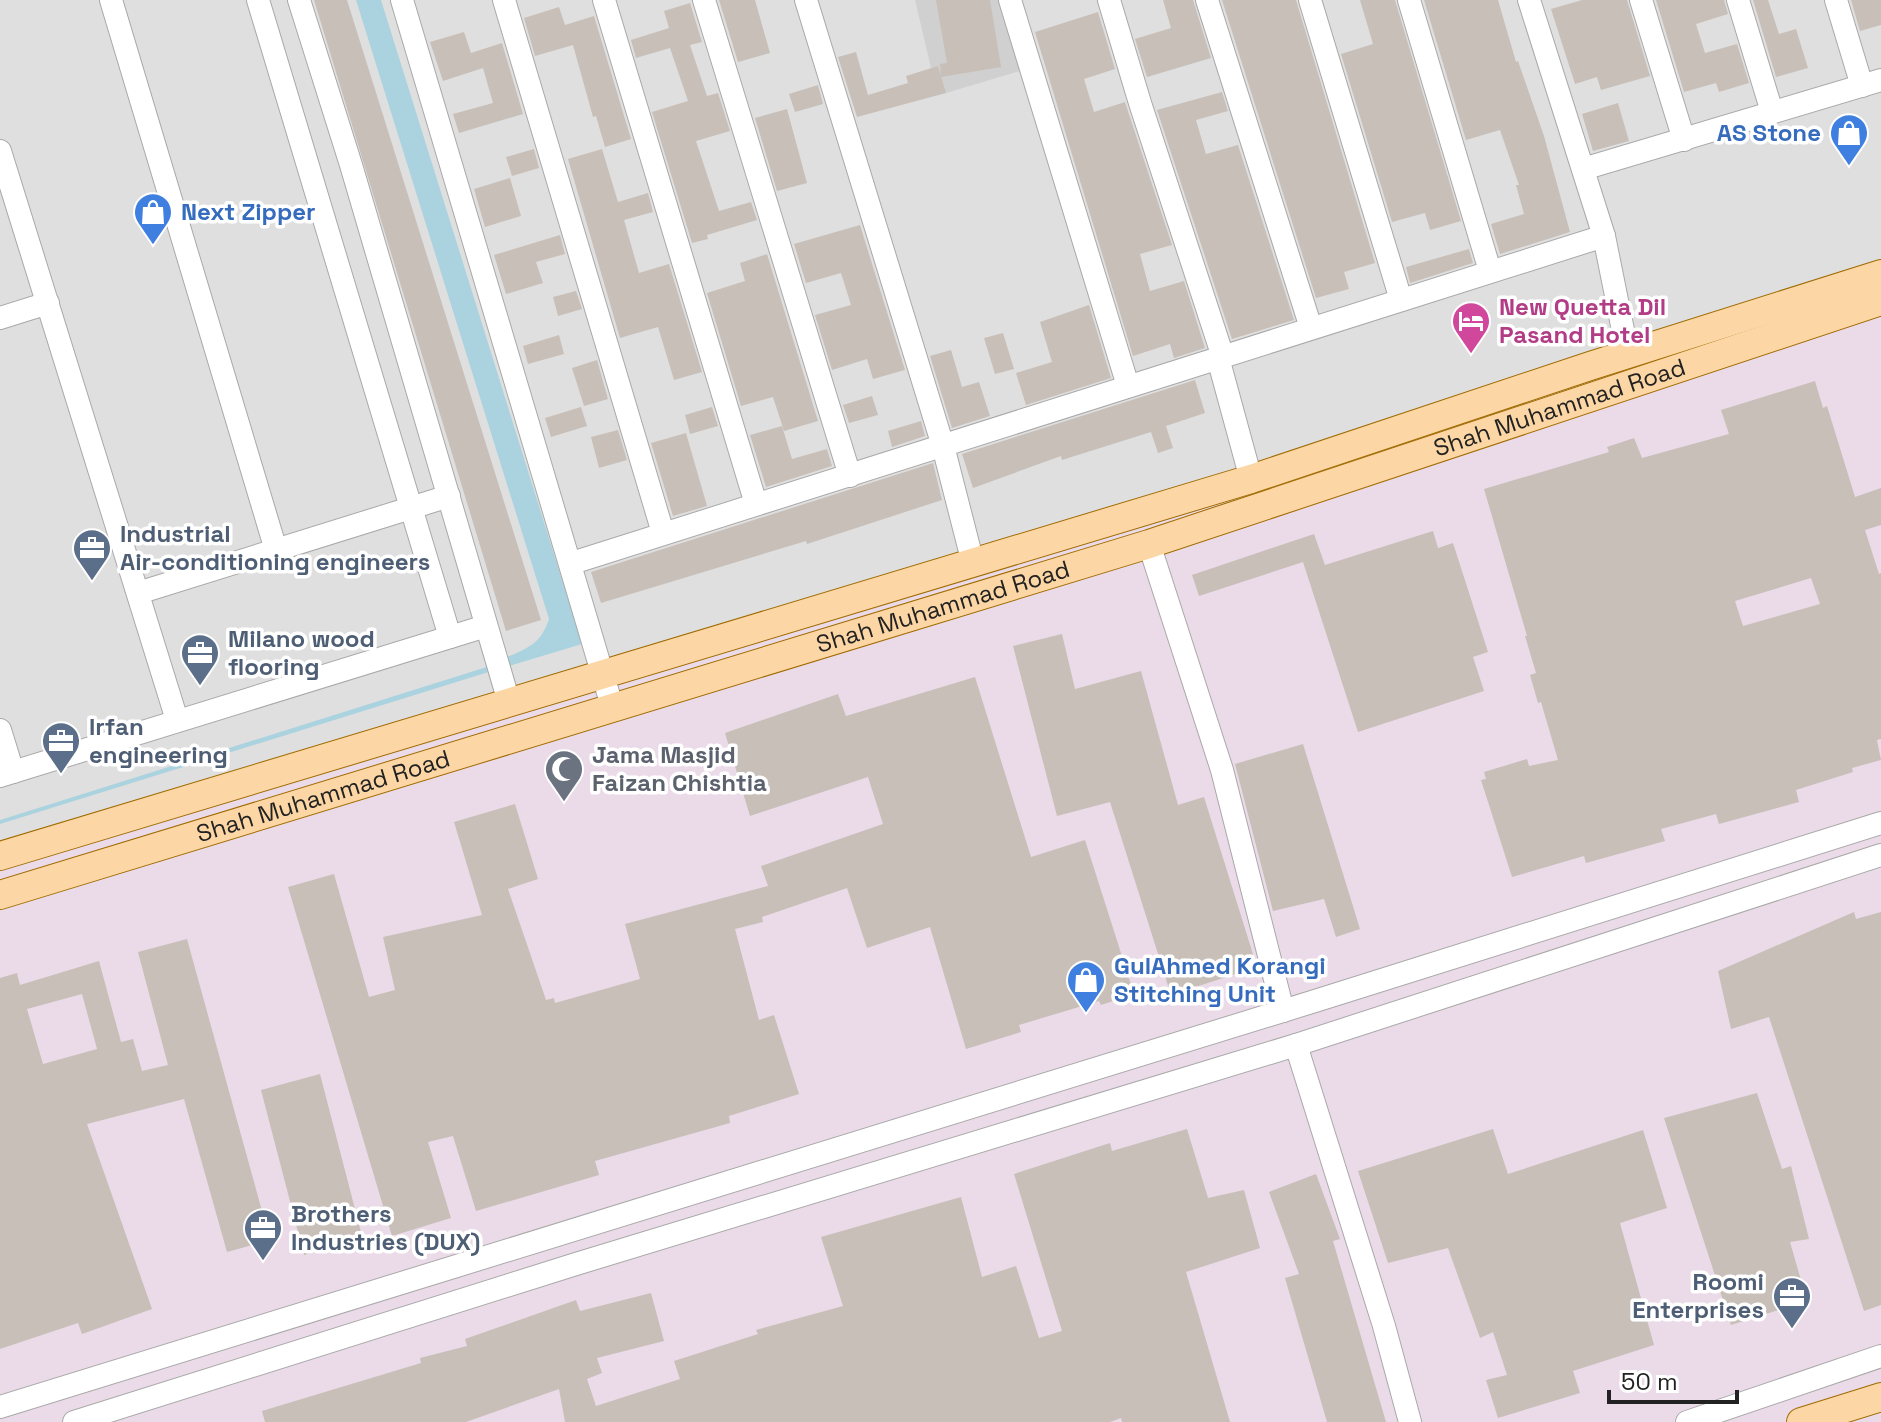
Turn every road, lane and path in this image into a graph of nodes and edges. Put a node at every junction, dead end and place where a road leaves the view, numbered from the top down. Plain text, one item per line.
1 (111, 0) edge
2 (258, 0) edge
3 (299, 0) edge
4 (402, 0) edge
5 (504, 0) edge
6 (604, 0) edge
7 (704, 0) edge
8 (806, 0) edge
9 (1010, 0) edge
10 (1109, 0) edge
11 (1207, 0) edge
12 (1310, 0) edge
13 (1409, 0) edge
14 (1529, 0) edge
15 (1641, 0) edge
16 (1738, 0) edge
17 (1836, 0) edge
18 (1872, 83) edge
19 (1772, 112) junction
20 (1684, 140) junction
21 (0, 151) edge
22 (1583, 169) junction
23 (1604, 236) junction
24 (1490, 271) junction
25 (1881, 274) edge
26 (1401, 300) junction
27 (1881, 301) edge
28 (48, 303) junction
29 (0, 318) edge
30 (1311, 328) junction
31 (1628, 355) junction
32 (1220, 358) junction
33 (1590, 366) junction
34 (1552, 379) junction
35 (1128, 386) junction
36 (1599, 394) junction
37 (1564, 405) junction
38 (943, 446) junction
39 (850, 476) junction
40 (1251, 479) junction
41 (449, 496) junction
42 (756, 504) junction
43 (411, 507) junction
44 (663, 533) junction
45 (1149, 544) junction
46 (276, 550) junction
47 (572, 563) junction
48 (973, 563) junction
49 (138, 593) junction
50 (486, 626) junction
51 (450, 637) junction
52 (603, 673) junction
53 (503, 683) junction
54 (612, 706) junction
55 (177, 720) junction
56 (0, 730) edge
57 (6, 774) edge
58 (1881, 823) edge
59 (1881, 855) edge
60 (0, 856) edge
61 (0, 895) edge
62 (1315, 1001) junction
63 (1283, 1011) junction
64 (1325, 1035) junction
65 (1296, 1045) junction
66 (565, 1233) junction
67 (576, 1264) junction
68 (355, 1296) junction
69 (367, 1332) junction
70 (165, 1355) junction
71 (1881, 1356) edge
72 (175, 1390) junction
73 (1881, 1397) edge
74 (0, 1407) edge
75 (74, 1422) edge
76 (1410, 1422) edge
77 (1687, 1422) edge
78 (1801, 1422) edge

1 - 46 street
2 - 43 street
3 - 41 street
4 - 47 street
5 - 44 street
6 - 42 street
7 - 39 street
8 - 38 street
9 - 35 street
10 - 32 street
11 - 30 street
12 - 26 street
13 - 24 street
14 - 22 street
15 - 20 street
16 - 19 street
17 - 18 street
18 - 19 street
19 - 20 street
20 - 22 street
21 - 28 street
22 - 23 street
23 - 24 street
23 - 31 street
24 - 26 street
25 - 31 main road, Shah Muhammad Road
26 - 30 street
27 - 36 main road, Shah Muhammad Road
28 - 29 street
28 - 49 street
30 - 32 street
31 - 33 main road, Shah Muhammad Road
32 - 35 street
32 - 40 street
33 - 34 main road, Shah Muhammad Road
33 - 36 street
34 - 37 street
34 - 40 main road, Shah Muhammad Road
35 - 38 street
36 - 37 main road, Shah Muhammad Road
37 - 45 main road, Shah Muhammad Road
38 - 39 street
38 - 48 street
39 - 42 street
40 - 48 main road, Shah Muhammad Road
41 - 43 street
41 - 50 street
42 - 44 street
43 - 46 street
43 - 51 street
44 - 47 street
45 - 54 main road, Shah Muhammad Road
45 - 63 street
46 - 49 street
47 - 52 street
48 - 52 main road, Shah Muhammad Road
49 - 55 street
50 - 51 street
50 - 53 street
51 - 55 street
52 - 53 main road, Shah Muhammad Road
52 - 54 street
53 - 60 main road, Shah Muhammad Road
54 - 61 main road, Shah Muhammad Road
55 - 57 street
56 - 57 street
58 - 62 street
59 - 64 street
62 - 63 street
62 - 64 street
63 - 66 street
64 - 65 street
65 - 67 street
65 - 76 street
66 - 67 street
66 - 68 street
67 - 69 street
68 - 69 street
68 - 70 street
69 - 72 street
70 - 72 street
70 - 74 street
71 - 77 street
72 - 75 street
73 - 78 main road

